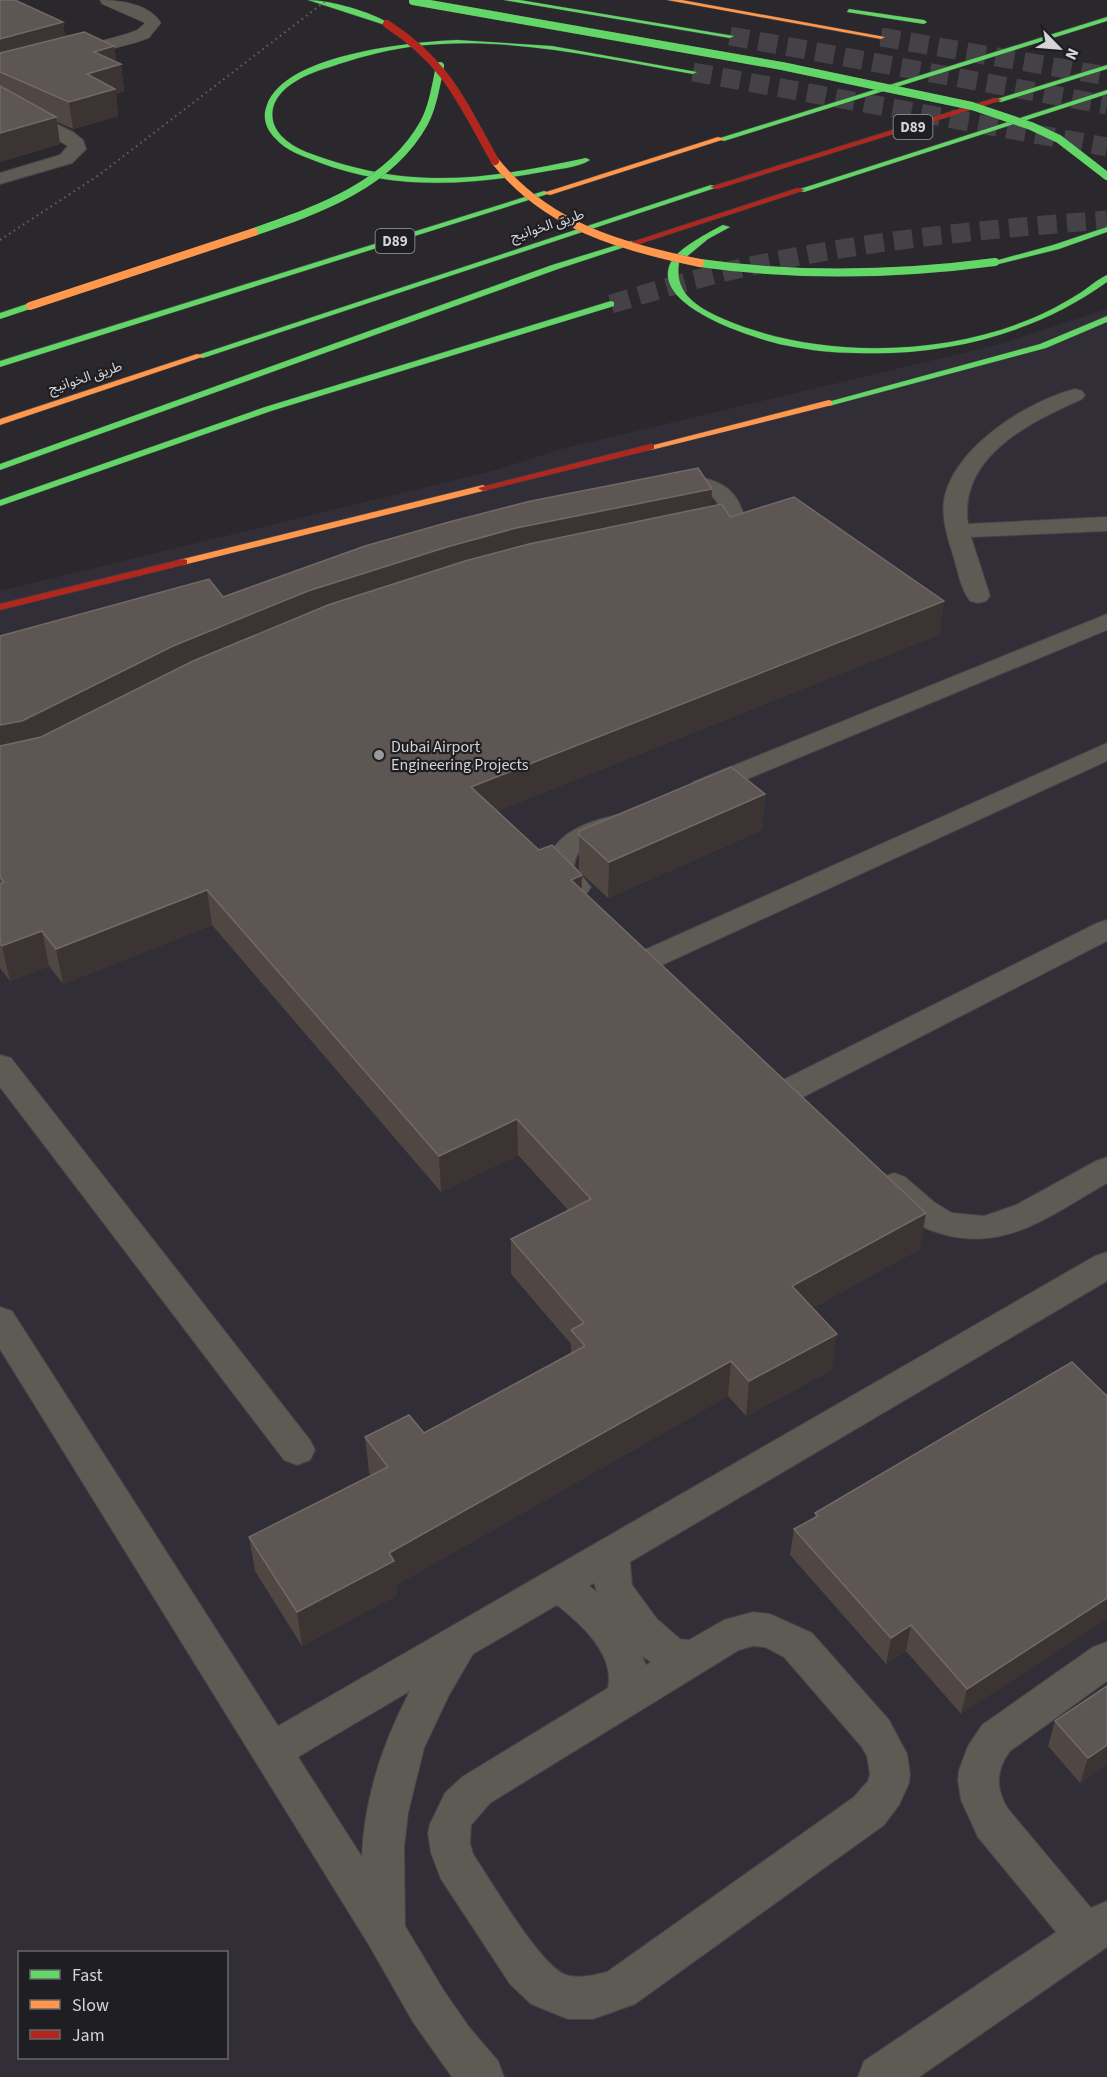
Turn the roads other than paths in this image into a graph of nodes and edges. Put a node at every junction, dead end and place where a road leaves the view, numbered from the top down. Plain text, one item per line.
1 (108, 0) edge
2 (312, 0) edge
3 (507, 0) edge
4 (670, 0) edge
5 (409, 1) edge
6 (834, 9) dead end
7 (1107, 19) edge
8 (924, 22) dead end
9 (730, 36) tunnel mouth
10 (881, 37) tunnel mouth
11 (440, 66) junction
12 (1107, 67) edge
13 (693, 72) tunnel mouth
14 (0, 74) edge
15 (1107, 92) edge
16 (0, 102) edge
17 (789, 117) junction
18 (702, 130) dead end
19 (597, 157) dead end
20 (1107, 176) edge
21 (0, 179) edge
22 (821, 184) junction
23 (1107, 229) edge
24 (1107, 278) edge
25 (611, 304) tunnel mouth
26 (0, 316) edge
27 (1107, 320) edge
28 (0, 364) edge
29 (1076, 395) dead end
30 (0, 422) edge
31 (0, 467) edge
32 (652, 489) edge
33 (0, 503) edge
34 (1107, 524) edge
35 (958, 531) junction
36 (680, 536) edge
37 (978, 596) dead end
38 (0, 607) edge
39 (1107, 621) edge
40 (1107, 751) edge
41 (677, 798) edge
42 (644, 812) edge
43 (592, 902) edge
44 (1107, 929) edge
45 (652, 958) edge
46 (0, 1065) edge
47 (791, 1089) edge
48 (875, 1168) edge
49 (1107, 1170) edge
50 (1107, 1265) edge
51 (0, 1320) edge
52 (297, 1450) dead end
53 (612, 1554) junction
54 (557, 1585) junction
55 (461, 1641) junction
56 (694, 1657) junction
57 (1107, 1659) edge
58 (626, 1698) junction
59 (272, 1751) junction
60 (1097, 1929) edge
61 (384, 1930) junction
62 (482, 2077) edge
63 (880, 2077) edge

1 - 14 street
2 - 11 main road, bridge
3 - 9 main road
4 - 10 main road
5 - 20 main road, bridge
6 - 8 main road
7 - 17 main road, طريق الخوانيج / D89
11 - 23 main road, bridge
11 - 26 main road, bridge
12 - 30 main road, طريق الخوانيج / D89
13 - 19 main road
15 - 22 main road
16 - 21 lane
17 - 18 main road
17 - 28 main road, طريق الخوانيج / D89
22 - 24 main road
22 - 31 main road
25 - 33 main road
27 - 38 main road
29 - 35 lane
32 - 36 lane
34 - 35 lane
35 - 37 lane
39 - 41 lane
40 - 45 lane
42 - 43 lane
44 - 47 lane
46 - 52 lane
48 - 49 lane
50 - 53 lane
51 - 59 lane
53 - 54 lane
53 - 56 lane
54 - 55 lane
54 - 58 lane
55 - 59 lane
55 - 61 lane
56 - 58 lane
56 - 58 lane
57 - 60 lane
59 - 61 lane
60 - 63 lane
61 - 62 lane

